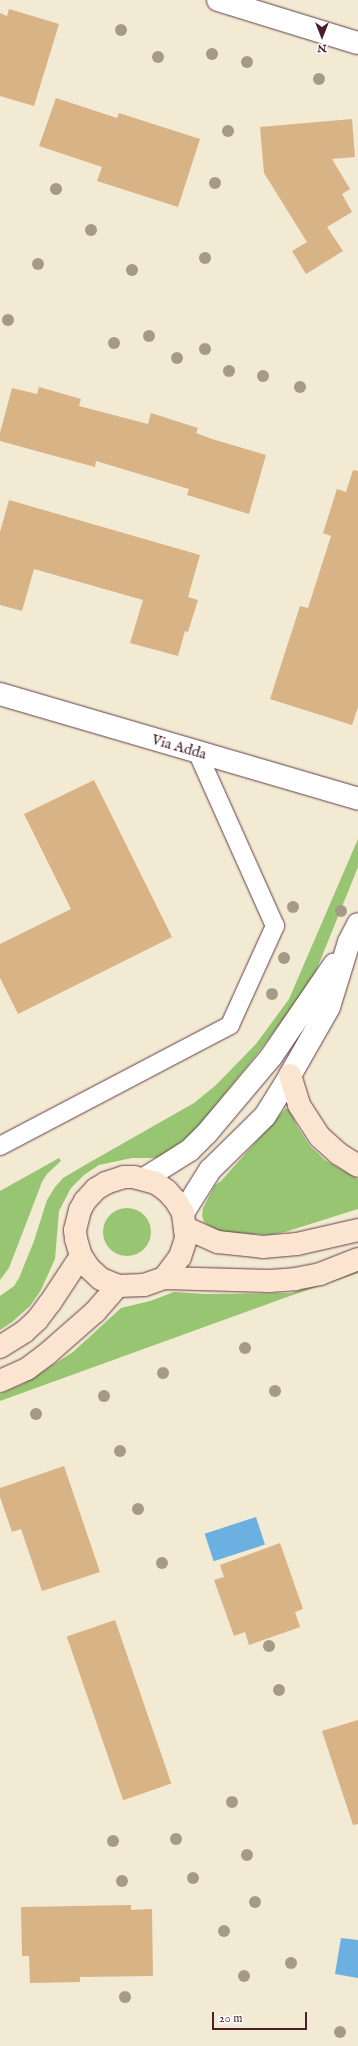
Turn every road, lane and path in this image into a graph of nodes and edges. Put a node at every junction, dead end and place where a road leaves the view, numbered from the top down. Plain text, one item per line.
1 (218, 0) edge
2 (358, 43) edge
3 (0, 694) edge
4 (197, 752) junction
5 (358, 799) edge
6 (354, 933) edge
7 (290, 1075) junction
8 (0, 1146) edge
9 (358, 1166) edge
10 (144, 1179) junction
11 (184, 1221) junction
12 (358, 1230) edge
13 (81, 1256) junction
14 (358, 1259) edge
15 (164, 1278) junction
16 (118, 1286) junction
17 (0, 1347) edge
18 (0, 1381) edge

1 - 2 street
3 - 4 street, Via Adda
4 - 5 street, Via Adda
4 - 8 lane
6 - 7 street
6 - 10 street
7 - 9 main road
7 - 11 street
10 - 11 main road
10 - 13 main road
11 - 12 main road
11 - 15 main road
13 - 16 main road
13 - 17 main road
14 - 15 main road
15 - 16 main road
16 - 18 main road

